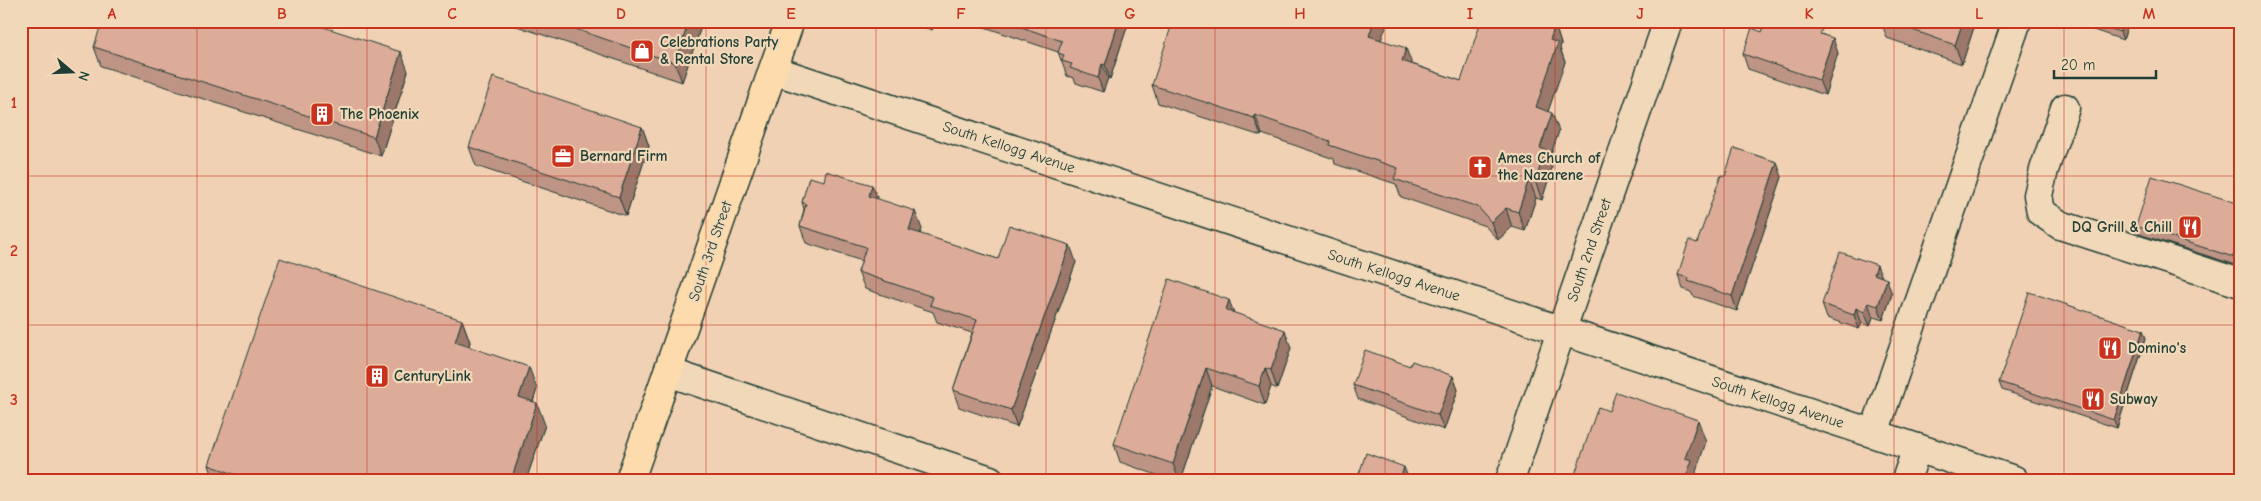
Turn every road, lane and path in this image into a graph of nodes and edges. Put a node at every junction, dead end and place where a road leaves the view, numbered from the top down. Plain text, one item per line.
1 (790, 21) edge
2 (1668, 21) edge
3 (2016, 21) edge
4 (773, 70) junction
5 (2065, 108) dead end
6 (2240, 283) edge
7 (1561, 330) junction
8 (668, 372) junction
9 (1874, 433) junction
10 (1917, 448) junction
11 (630, 480) edge
12 (990, 480) edge
13 (1510, 480) edge
14 (1906, 480) edge
15 (2014, 480) edge

1 - 4 main road, South 3rd Street
2 - 7 street, South 2nd Street
3 - 9 street
4 - 7 street, South Kellogg Avenue
4 - 8 main road, South 3rd Street
5 - 6 street
7 - 9 street, South Kellogg Avenue
7 - 13 street, South 2nd Street
8 - 11 main road, South 3rd Street
8 - 12 street
9 - 10 street, South Kellogg Avenue
10 - 14 street
10 - 15 street, South Kellogg Avenue

